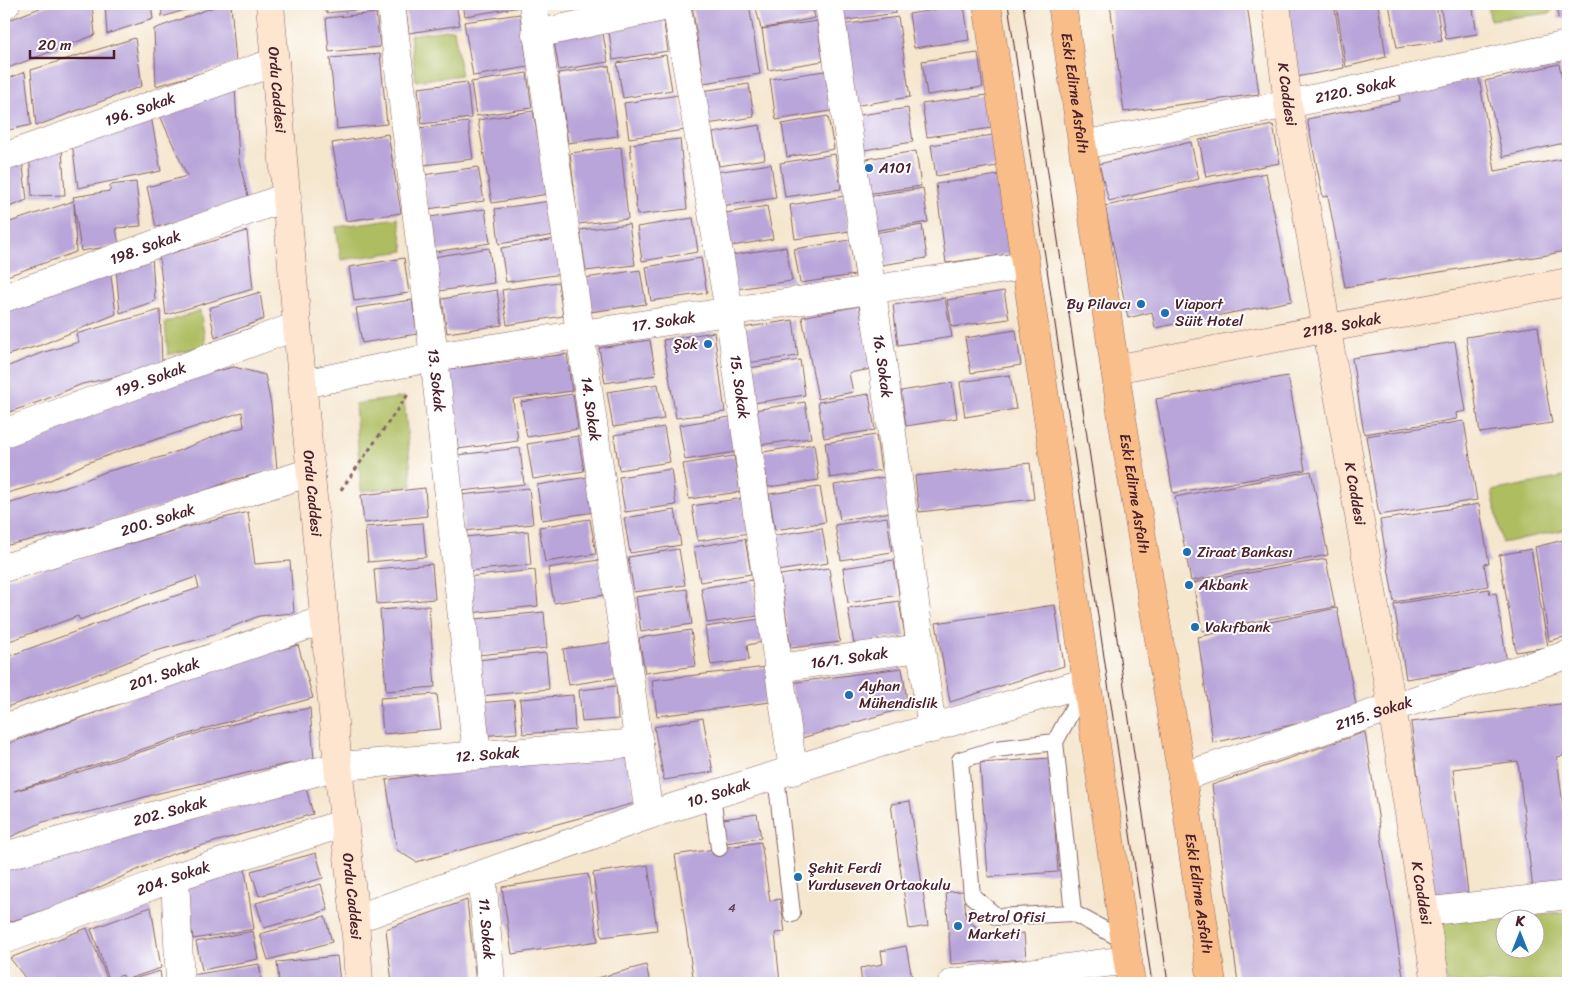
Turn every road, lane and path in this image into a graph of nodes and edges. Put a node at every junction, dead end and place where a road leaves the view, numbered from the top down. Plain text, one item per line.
1 (270, 4) edge
2 (391, 4) edge
3 (533, 4) edge
4 (677, 4) edge
5 (829, 4) edge
6 (987, 4) edge
7 (1062, 4) edge
8 (1276, 4) edge
9 (536, 34) junction
10 (1568, 45) edge
11 (276, 62) junction
12 (1288, 104) junction
13 (1082, 145) junction
14 (4, 157) edge
15 (287, 197) junction
16 (1026, 266) junction
17 (1568, 282) edge
18 (870, 290) junction
19 (4, 298) edge
20 (729, 311) junction
21 (297, 326) junction
22 (1328, 329) junction
23 (580, 335) junction
24 (434, 356) junction
25 (1115, 370) junction
26 (303, 384) junction
27 (4, 433) edge
28 (311, 472) junction
29 (316, 525) junction
30 (4, 568) edge
31 (324, 620) junction
32 (920, 648) junction
33 (1568, 655) edge
34 (796, 671) junction
35 (1087, 682) junction
36 (1392, 707) junction
37 (4, 728) edge
38 (932, 728) junction
39 (1055, 742) junction
40 (639, 743) junction
41 (477, 756) junction
42 (338, 766) junction
43 (784, 773) junction
44 (1182, 777) junction
45 (712, 796) junction
46 (649, 814) junction
47 (345, 823) junction
48 (719, 848) dead end
49 (4, 856) edge
50 (482, 875) junction
51 (175, 877) junction
52 (1568, 895) edge
53 (1424, 912) junction
54 (1073, 913) junction
55 (792, 914) dead end
56 (354, 919) junction
57 (4, 940) edge
58 (1128, 962) edge
59 (180, 983) edge
60 (359, 983) edge
61 (491, 983) edge
62 (952, 983) edge
63 (1212, 983) edge
64 (1436, 983) edge

1 - 11 street, Ordu Caddesi
2 - 24 street, 13. Sokak
3 - 9 street, 14. Sokak
4 - 9 street
4 - 20 street, 15. Sokak
5 - 18 street, 16. Sokak
6 - 16 main road
7 - 13 main road, Eski Edirne Asfaltı
8 - 12 street, K Caddesi
9 - 23 street, 14. Sokak
10 - 12 street, 2120. Sokak
11 - 14 street, 196. Sokak
11 - 15 street, Ordu Caddesi
12 - 13 street, 2120. Sokak
12 - 22 street, K Caddesi
13 - 25 main road, Eski Edirne Asfaltı
15 - 19 street, 198. Sokak
15 - 21 street, Ordu Caddesi
16 - 18 street, 17. Sokak
16 - 35 main road
17 - 22 street, 2118. Sokak
18 - 20 street, 17. Sokak
18 - 32 street, 16. Sokak
20 - 23 street, 17. Sokak
20 - 34 street, 15. Sokak
21 - 26 street, Ordu Caddesi
21 - 27 street, 199. Sokak
22 - 25 street, 2118. Sokak
22 - 36 street, K Caddesi
23 - 24 street, 17. Sokak
23 - 40 street, 14. Sokak
24 - 26 street, 17. Sokak
24 - 29 path
24 - 41 street, 13. Sokak
25 - 44 main road, Eski Edirne Asfaltı
26 - 28 street, Ordu Caddesi
28 - 29 street, Ordu Caddesi
28 - 30 street, 200. Sokak
29 - 31 street, Ordu Caddesi
31 - 37 street, 201. Sokak
31 - 42 street, Ordu Caddesi
32 - 34 street, 16/1. Sokak
32 - 38 street, 16. Sokak
33 - 36 street, 2115. Sokak
34 - 43 street, 15. Sokak
35 - 38 street, 10. Sokak
35 - 39 lane
35 - 58 main road
36 - 44 street, 2115. Sokak
36 - 53 street, K Caddesi
38 - 43 street, 10. Sokak
39 - 54 lane
39 - 54 lane
40 - 41 street, 12. Sokak
40 - 46 street, 14. Sokak
41 - 42 street, 12. Sokak
42 - 47 street, Ordu Caddesi
42 - 49 street, 202. Sokak
43 - 45 street, 10. Sokak
43 - 55 lane
44 - 63 main road, Eski Edirne Asfaltı
45 - 46 street, 10. Sokak
45 - 48 lane
46 - 50 street, 10. Sokak
47 - 51 street, 204. Sokak
47 - 56 street, Ordu Caddesi
50 - 56 street, 10. Sokak
50 - 61 street, 11. Sokak
51 - 57 street, 204. Sokak
51 - 59 street
52 - 53 street
53 - 64 street, K Caddesi
54 - 58 lane
56 - 60 street, Ordu Caddesi
58 - 62 street

